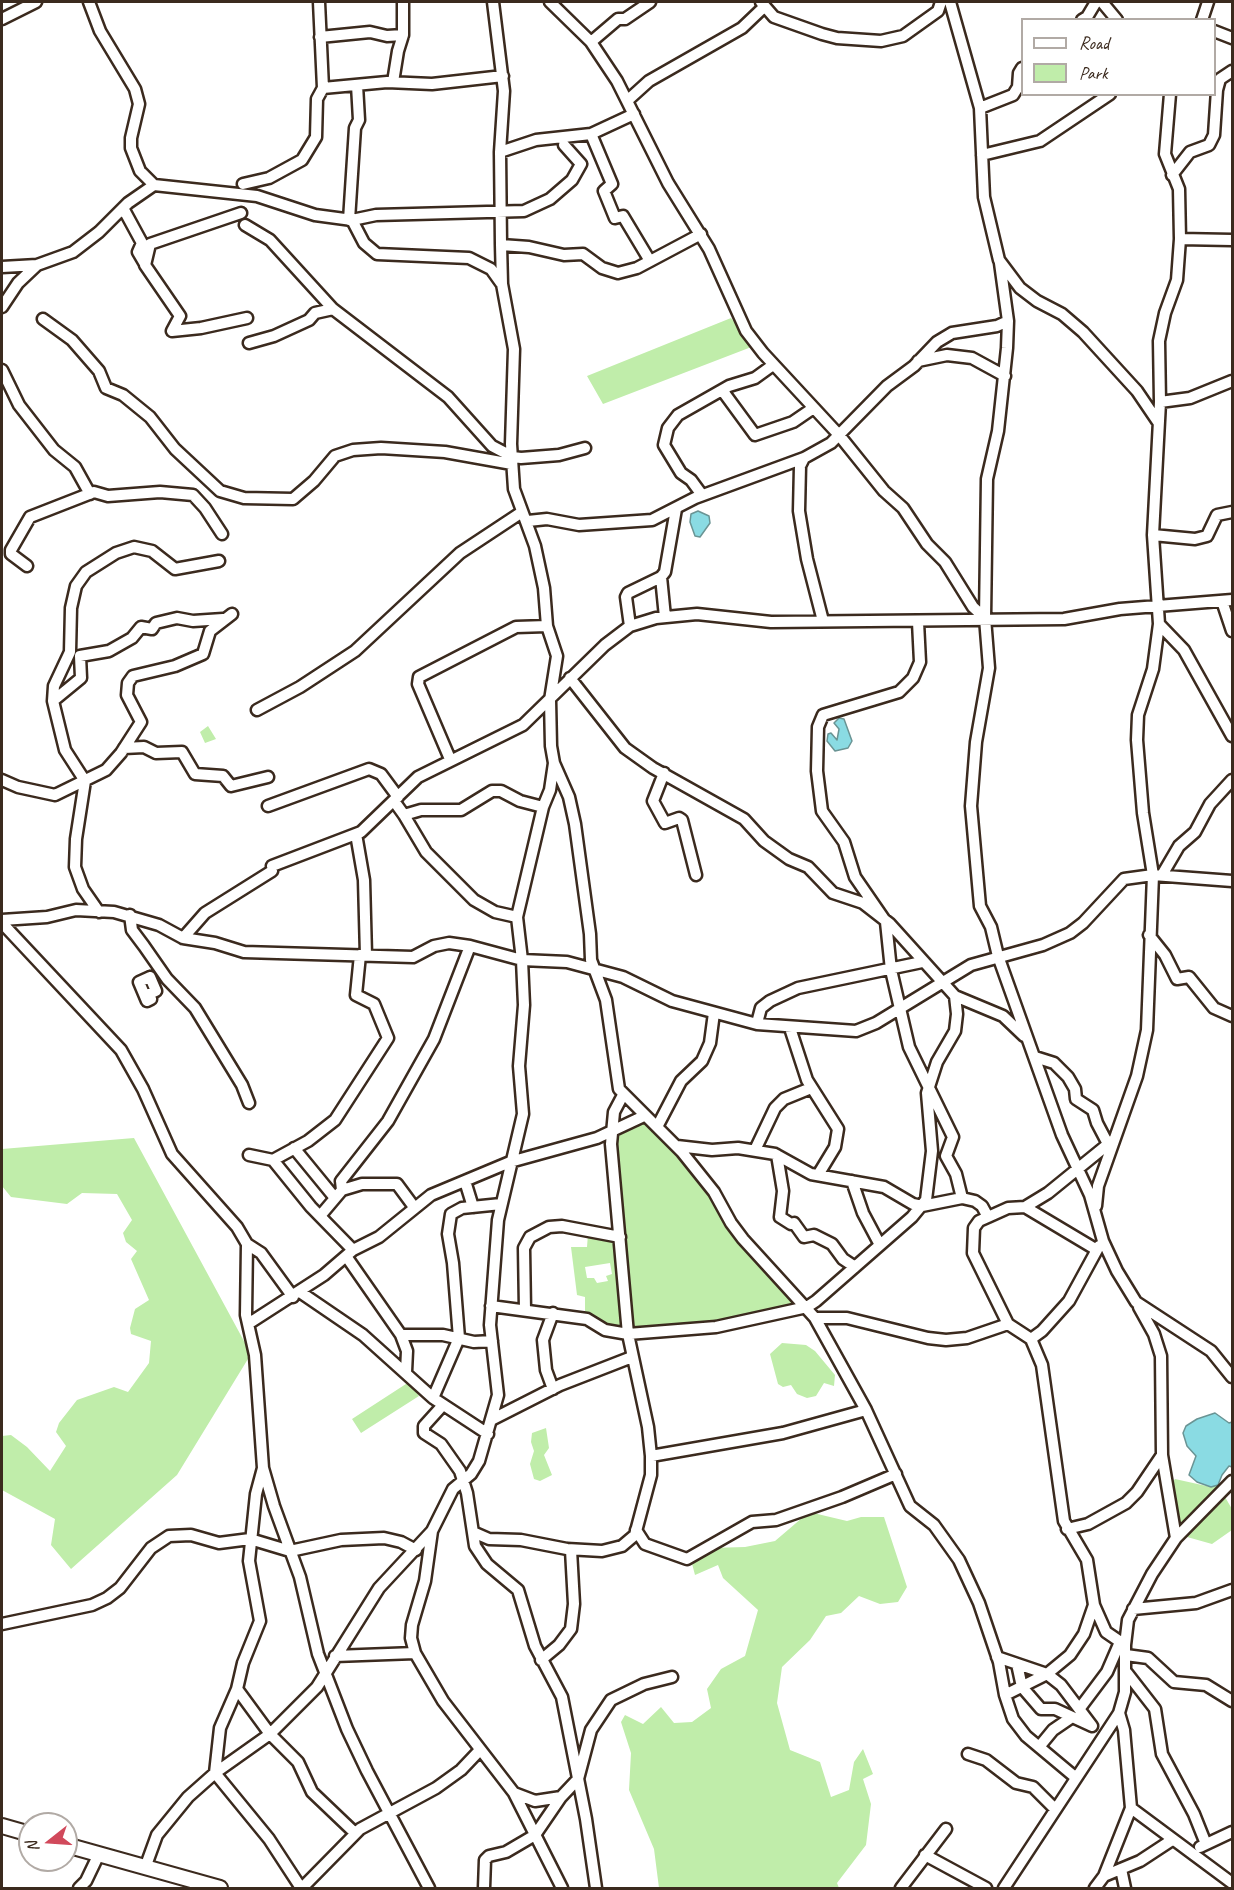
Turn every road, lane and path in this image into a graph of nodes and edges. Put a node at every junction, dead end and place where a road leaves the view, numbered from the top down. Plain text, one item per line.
1 (36, 2) edge
2 (89, 2) edge
3 (319, 2) edge
4 (404, 2) edge
5 (493, 2) edge
6 (552, 2) edge
7 (650, 2) edge
8 (941, 2) edge
9 (950, 2) edge
10 (1096, 2) edge
11 (1102, 2) edge
12 (1208, 2) edge
13 (763, 4) edge
14 (1085, 18) edge
15 (1115, 18) edge
16 (1203, 18) edge
17 (2, 19) edge
18 (1216, 31) edge
19 (403, 35) junction
20 (320, 37) junction
21 (1233, 38) edge
22 (591, 42) junction
23 (1021, 70) edge
24 (1233, 71) edge
25 (503, 76) junction
26 (393, 82) junction
27 (357, 85) junction
28 (323, 88) junction
29 (1107, 96) edge
30 (1169, 96) edge
31 (628, 100) junction
32 (980, 108) junction
33 (634, 114) junction
34 (591, 134) junction
35 (564, 145) dead end
36 (500, 152) junction
37 (982, 155) junction
38 (1172, 175) junction
39 (243, 184) dead end
40 (154, 185) junction
41 (123, 208) junction
42 (241, 213) dead end
43 (501, 213) junction
44 (350, 220) junction
45 (245, 225) dead end
46 (701, 234) junction
47 (1180, 239) junction
48 (1233, 240) edge
49 (501, 244) junction
50 (999, 260) junction
51 (650, 261) junction
52 (145, 264) junction
53 (37, 265) junction
54 (2, 267) edge
55 (502, 284) junction
56 (2, 307) edge
57 (333, 309) junction
58 (247, 318) dead end
59 (43, 319) dead end
60 (1008, 321) junction
61 (249, 343) dead end
62 (918, 361) junction
63 (773, 364) junction
64 (2, 370) edge
65 (1005, 376) junction
66 (1233, 381) edge
67 (722, 390) junction
68 (1160, 402) junction
69 (812, 409) junction
70 (1158, 422) junction
71 (839, 435) junction
72 (585, 448) dead end
73 (804, 458) junction
74 (513, 460) junction
75 (90, 494) junction
76 (702, 495) junction
77 (676, 509) junction
78 (1233, 512) edge
79 (525, 517) junction
80 (222, 534) dead end
81 (1153, 535) junction
82 (219, 561) dead end
83 (27, 566) dead end
84 (661, 577) junction
85 (1227, 601) edge
86 (1156, 605) junction
87 (665, 617) junction
88 (985, 618) junction
89 (823, 621) junction
90 (918, 622) junction
91 (1159, 624) junction
92 (548, 626) junction
93 (630, 626) junction
94 (1233, 631) edge
95 (570, 678) junction
96 (550, 700) junction
97 (53, 701) junction
98 (257, 710) dead end
99 (1233, 736) edge
100 (124, 748) junction
101 (450, 759) junction
102 (554, 763) junction
103 (664, 773) junction
104 (268, 777) dead end
105 (2, 780) edge
106 (1233, 780) edge
107 (85, 781) junction
108 (396, 799) junction
109 (268, 806) dead end
110 (543, 807) junction
111 (404, 815) junction
112 (356, 834) junction
113 (696, 874) dead end
114 (1157, 875) junction
115 (1233, 881) edge
116 (99, 912) junction
117 (130, 915) junction
118 (517, 917) junction
119 (2, 921) edge
120 (886, 922) junction
121 (1149, 935) junction
122 (183, 938) junction
123 (470, 946) junction
124 (363, 955) junction
125 (998, 956) junction
126 (522, 960) junction
127 (922, 962) junction
128 (593, 970) junction
129 (891, 970) junction
130 (943, 983) junction
131 (955, 996) junction
132 (899, 1007) junction
133 (714, 1013) junction
134 (1233, 1016) edge
135 (757, 1023) junction
136 (790, 1028) junction
137 (1028, 1040) junction
138 (1035, 1057) junction
139 (928, 1084) junction
140 (811, 1088) junction
141 (623, 1095) junction
142 (249, 1103) dead end
143 (645, 1116) junction
144 (657, 1127) junction
145 (612, 1132) junction
146 (1110, 1142) junction
147 (676, 1146) junction
148 (294, 1148) junction
149 (755, 1150) junction
150 (249, 1155) dead end
151 (777, 1155) junction
152 (273, 1160) junction
153 (510, 1162) junction
154 (1078, 1168) junction
155 (818, 1175) junction
156 (465, 1181) junction
157 (852, 1181) junction
158 (338, 1194) junction
159 (962, 1198) junction
160 (501, 1203) junction
161 (922, 1206) junction
162 (414, 1207) junction
163 (472, 1207) junction
164 (1025, 1207) junction
165 (1096, 1212) junction
166 (320, 1216) junction
167 (988, 1217) junction
168 (620, 1237) junction
169 (247, 1244) junction
170 (880, 1245) junction
171 (1100, 1245) junction
172 (349, 1253) junction
173 (855, 1267) junction
174 (296, 1294) junction
175 (1136, 1302) junction
176 (491, 1306) junction
177 (807, 1306) junction
178 (525, 1310) junction
179 (553, 1313) junction
180 (815, 1318) junction
181 (248, 1324) junction
182 (1008, 1324) junction
183 (628, 1334) junction
184 (401, 1335) junction
185 (459, 1338) junction
186 (1031, 1339) junction
187 (492, 1341) junction
188 (632, 1356) junction
189 (406, 1372) junction
190 (1233, 1377) edge
191 (554, 1389) junction
192 (433, 1398) junction
193 (443, 1405) junction
194 (866, 1410) junction
195 (493, 1419) junction
196 (489, 1434) junction
197 (1162, 1455) junction
198 (651, 1456) junction
199 (263, 1468) junction
200 (896, 1474) junction
201 (464, 1480) junction
202 (1233, 1481) edge
203 (1067, 1529) junction
204 (636, 1530) junction
205 (432, 1531) junction
206 (473, 1532) junction
207 (1176, 1538) junction
208 (250, 1539) junction
209 (416, 1550) junction
210 (571, 1550) junction
211 (290, 1551) junction
212 (1233, 1590) edge
213 (1094, 1605) junction
214 (1133, 1609) junction
215 (2, 1624) edge
216 (1106, 1632) junction
217 (1084, 1634) junction
218 (1124, 1647) junction
219 (415, 1653) junction
220 (335, 1656) junction
221 (997, 1657) junction
222 (541, 1660) junction
223 (1017, 1664) junction
224 (326, 1671) junction
225 (1127, 1673) junction
226 (1047, 1674) junction
227 (672, 1677) dead end
228 (1022, 1687) junction
229 (237, 1689) junction
230 (1005, 1695) junction
231 (1233, 1701) edge
232 (1080, 1708) junction
233 (1119, 1713) junction
234 (1072, 1717) junction
235 (1092, 1726) junction
236 (1104, 1733) junction
237 (270, 1734) junction
238 (1039, 1747) junction
239 (480, 1750) junction
240 (968, 1755) dead end
241 (215, 1773) junction
242 (1076, 1778) junction
243 (578, 1779) junction
244 (514, 1793) junction
245 (561, 1797) junction
246 (1131, 1808) junction
247 (1055, 1809) junction
248 (390, 1812) junction
249 (2, 1826) edge
250 (946, 1828) dead end
251 (18, 1831) edge
252 (1233, 1832) edge
253 (355, 1833) junction
254 (535, 1835) junction
255 (1172, 1840) junction
256 (1206, 1844) junction
257 (78, 1849) edge
258 (1192, 1851) junction
259 (925, 1855) junction
260 (98, 1856) junction
261 (145, 1868) junction
262 (1121, 1869) junction
263 (1104, 1875) junction
264 (1233, 1883) edge
265 (79, 1888) edge
266 (220, 1888) edge
267 (302, 1888) edge
268 (429, 1888) edge
269 (484, 1888) edge
270 (562, 1888) edge
271 (596, 1888) edge
272 (901, 1888) edge
273 (986, 1888) edge
274 (1004, 1888) edge
275 (1095, 1888) edge
276 (1125, 1888) edge

1 - 17 street
2 - 40 street
3 - 20 street
4 - 19 street
5 - 25 street
6 - 22 street
7 - 22 street
8 - 13 street
9 - 32 street
10 - 14 street
11 - 15 street
12 - 16 street
13 - 31 street
18 - 21 street
19 - 20 street
19 - 26 street
20 - 28 street
22 - 31 street
23 - 32 street
24 - 38 street
25 - 26 street
25 - 36 street
26 - 27 street
27 - 28 street
27 - 44 street
28 - 39 street
29 - 37 street
30 - 38 street
31 - 33 street
32 - 37 street
33 - 34 street
33 - 46 street
34 - 36 street
34 - 51 street
35 - 43 street
36 - 43 street
37 - 50 street
38 - 47 street
40 - 41 street
40 - 44 street
41 - 52 street
41 - 53 street
42 - 52 street
43 - 44 street
43 - 49 street
44 - 55 street
45 - 57 street
46 - 51 street
46 - 63 street
47 - 48 street
47 - 68 street
49 - 51 street
49 - 55 street
50 - 60 street
50 - 70 street
52 - 58 street
53 - 54 street
53 - 56 street
55 - 74 street
57 - 61 street
57 - 74 street
59 - 74 street
60 - 62 street
60 - 65 street
62 - 65 street
62 - 71 street
63 - 67 street
63 - 69 street
64 - 75 street
65 - 88 street
66 - 68 street
67 - 69 street
67 - 76 street
68 - 70 street
69 - 71 street
70 - 81 street
71 - 73 street
71 - 88 street
72 - 74 street
73 - 76 street
73 - 89 street
74 - 79 street
75 - 80 street
75 - 83 street
76 - 77 street
77 - 79 street
77 - 84 street
78 - 81 street
79 - 92 street
79 - 98 street
81 - 86 street
82 - 97 street
84 - 87 street
84 - 93 street
85 - 86 street
85 - 94 street
86 - 88 street
86 - 91 street
87 - 89 street
87 - 93 street
88 - 90 street
88 - 125 street
89 - 90 street
90 - 120 street
91 - 99 street
91 - 114 street
92 - 96 street
92 - 101 street
93 - 95 street
95 - 96 street
95 - 103 street
96 - 101 street
96 - 102 street
97 - 100 street
97 - 107 street
100 - 104 street
100 - 107 street
101 - 108 street
102 - 110 street
102 - 128 street
103 - 113 street
103 - 120 street
105 - 107 street
106 - 114 street
107 - 116 street
108 - 109 street
108 - 111 street
108 - 112 street
110 - 111 street
110 - 118 street
111 - 118 street
112 - 122 street
112 - 124 street
114 - 115 street
114 - 121 street
114 - 125 street
116 - 117 street
116 - 119 street
117 - 122 street
117 - 142 street
118 - 126 street
119 - 169 street
120 - 127 street
120 - 129 street
121 - 134 street
121 - 146 street
122 - 124 street
123 - 124 street
123 - 126 street
123 - 158 street
124 - 148 street
125 - 130 street
125 - 137 street
126 - 128 street
126 - 153 street
127 - 129 street
127 - 130 street
128 - 133 street
128 - 141 street
129 - 132 street
129 - 135 street
130 - 131 street
130 - 132 street
131 - 137 street
131 - 139 street
132 - 136 street
132 - 139 street
133 - 135 street
133 - 144 street
135 - 136 street
136 - 140 street
137 - 138 street
138 - 146 street
138 - 154 street
139 - 159 street
139 - 161 street
140 - 149 street
140 - 155 street
141 - 143 street
141 - 145 street
143 - 144 street
143 - 145 street
144 - 147 street
145 - 153 street
145 - 168 street
146 - 154 street
146 - 165 street
147 - 149 street
147 - 177 street
148 - 152 street
148 - 158 street
149 - 151 street
150 - 152 street
151 - 155 street
151 - 173 street
152 - 166 street
153 - 156 street
153 - 160 street
154 - 164 street
154 - 165 street
155 - 157 street
156 - 162 street
156 - 163 street
157 - 161 street
157 - 170 street
158 - 162 street
158 - 166 street
159 - 161 street
159 - 167 street
160 - 163 street
160 - 176 street
161 - 170 street
162 - 172 street
163 - 185 street
164 - 167 street
164 - 171 street
165 - 171 street
166 - 172 street
167 - 182 street
168 - 178 street
168 - 183 street
169 - 174 street
169 - 181 street
170 - 173 street
171 - 175 street
171 - 186 street
172 - 174 street
172 - 184 street
173 - 177 street
174 - 181 street
174 - 189 street
175 - 190 street
175 - 197 street
176 - 178 street
176 - 187 street
177 - 180 street
177 - 183 street
178 - 179 street
179 - 183 street
179 - 191 street
180 - 182 street
180 - 194 street
181 - 199 street
182 - 186 street
183 - 188 street
184 - 185 street
184 - 189 street
185 - 187 street
185 - 192 street
186 - 203 street
187 - 195 street
188 - 191 street
188 - 198 street
189 - 192 street
191 - 195 street
192 - 193 street
193 - 196 street
193 - 201 street
194 - 198 street
194 - 200 street
195 - 196 street
196 - 201 street
197 - 203 street
197 - 207 street
198 - 204 street
199 - 208 street
199 - 211 street
200 - 204 street
200 - 221 street
201 - 205 street
201 - 206 street
202 - 207 street
203 - 213 street
204 - 210 street
205 - 209 street
205 - 219 street
206 - 210 street
206 - 222 street
207 - 214 street
208 - 211 street
208 - 215 street
208 - 229 street
209 - 211 street
209 - 220 street
210 - 222 street
211 - 224 street
212 - 214 street
213 - 216 street
213 - 217 street
214 - 218 street
216 - 217 street
216 - 218 street
217 - 226 street
218 - 225 street
218 - 231 street
218 - 232 street
219 - 220 street
219 - 239 street
220 - 224 street
221 - 223 street
221 - 230 street
222 - 243 street
223 - 226 street
223 - 228 street
224 - 237 street
224 - 248 street
225 - 233 street
225 - 256 street
226 - 228 street
226 - 232 street
227 - 243 street
228 - 230 street
228 - 234 street
229 - 237 street
229 - 241 street
230 - 238 street
232 - 235 street
233 - 236 street
233 - 246 street
234 - 235 street
234 - 238 street
235 - 236 street
236 - 242 street
237 - 241 street
237 - 253 street
238 - 242 street
239 - 244 street
239 - 248 street
240 - 247 street
241 - 261 street
241 - 267 street
242 - 247 street
243 - 245 street
243 - 271 street
244 - 245 street
244 - 254 street
245 - 254 street
246 - 255 street
246 - 263 street
247 - 274 street
248 - 253 street
248 - 268 street
249 - 251 street
250 - 259 street
252 - 256 street
253 - 267 street
254 - 269 street
254 - 270 street
255 - 258 street
255 - 262 street
256 - 258 street
257 - 260 street
258 - 264 street
259 - 272 street
259 - 273 street
260 - 261 street
260 - 265 street
261 - 266 street
262 - 263 street
262 - 276 street
263 - 275 street

